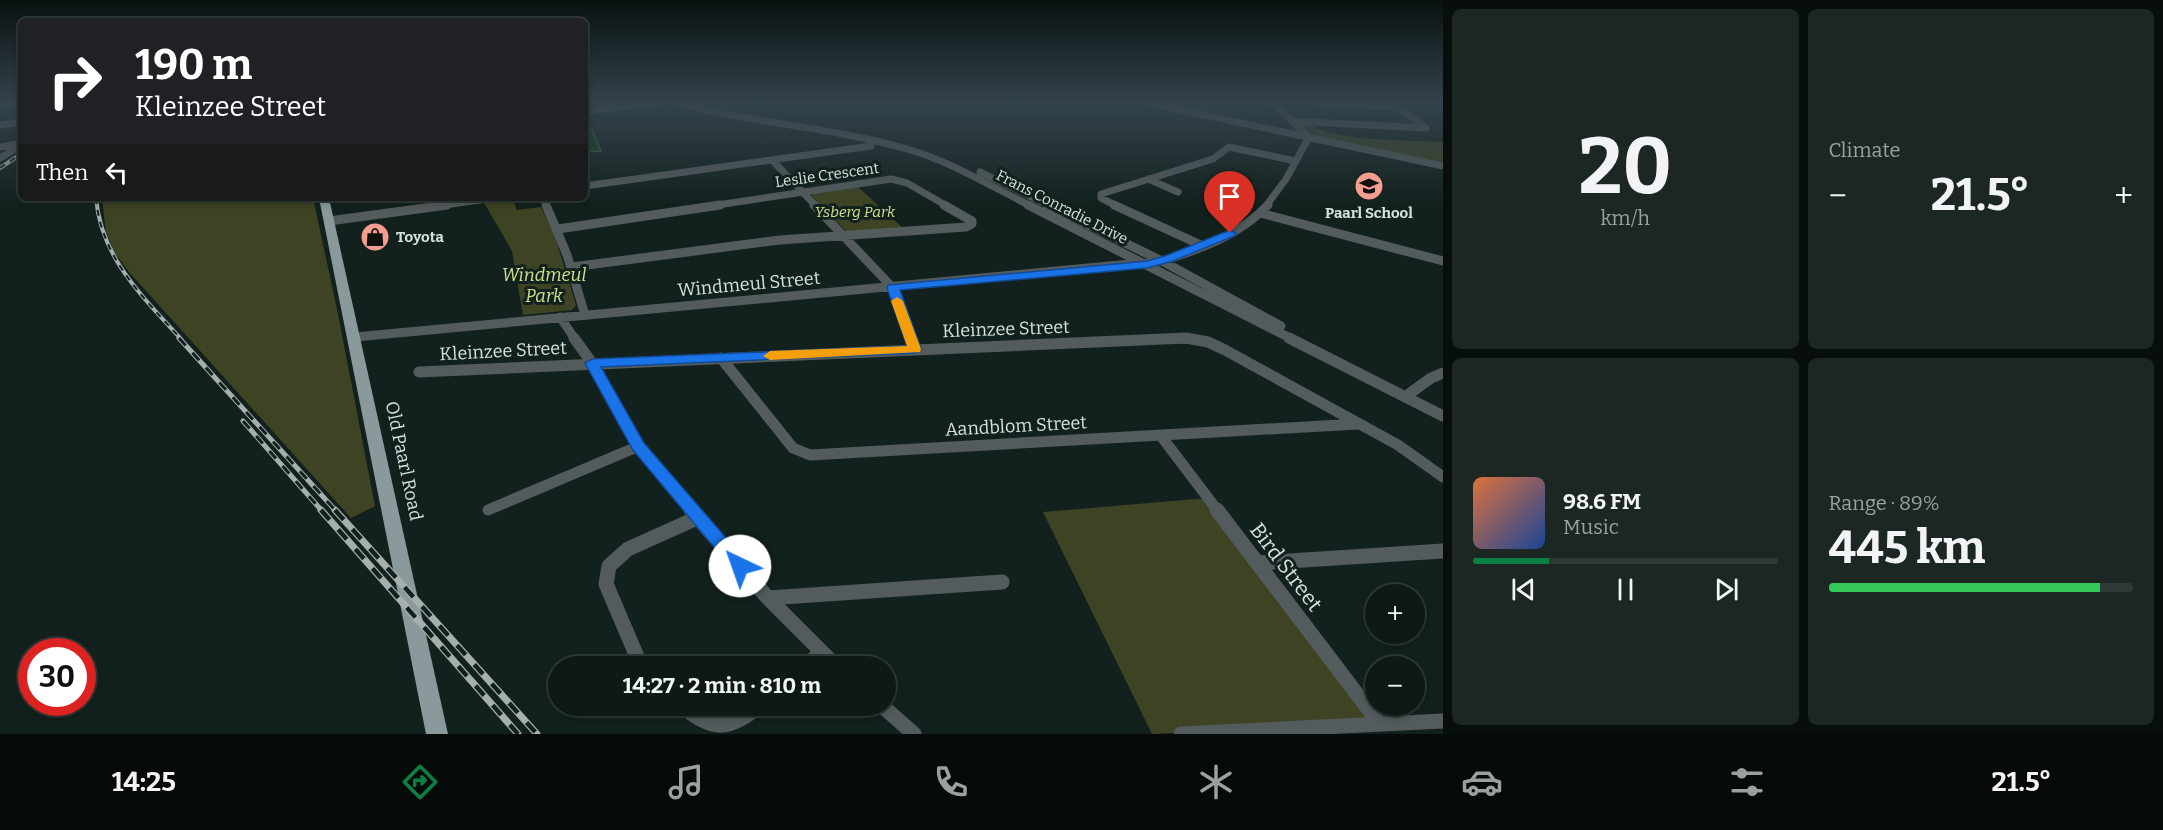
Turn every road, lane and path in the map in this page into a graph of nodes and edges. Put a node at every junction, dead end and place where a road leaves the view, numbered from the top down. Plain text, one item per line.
1 (850, 137) edge
2 (882, 137) edge
3 (1309, 137) edge
4 (1310, 137) edge
5 (18, 142) edge
6 (18, 144) edge
7 (871, 146) dead end
8 (0, 147) edge
9 (0, 159) edge
10 (772, 160) junction
11 (1296, 161) junction
12 (1443, 166) edge
13 (1148, 179) junction
14 (588, 186) edge
15 (802, 192) junction
16 (1178, 192) dead end
17 (325, 201) edge
18 (452, 201) edge
19 (544, 201) edge
20 (1260, 213) junction
21 (329, 221) junction
22 (558, 229) junction
23 (845, 236) junction
24 (1203, 246) junction
25 (1162, 261) junction
26 (1443, 261) edge
27 (1147, 264) junction
28 (572, 267) junction
29 (893, 288) junction
30 (585, 315) junction
31 (560, 317) junction
32 (355, 337) junction
33 (915, 349) junction
34 (721, 358) junction
35 (592, 363) junction
36 (419, 372) dead end
37 (1443, 373) edge
38 (1408, 395) junction
39 (1443, 410) edge
40 (1443, 416) edge
41 (1358, 424) junction
42 (1161, 436) junction
43 (639, 446) junction
44 (1443, 477) edge
45 (488, 510) dead end
46 (697, 518) junction
47 (1443, 551) edge
48 (1257, 563) junction
49 (1002, 582) dead end
50 (768, 598) junction
51 (820, 653) junction
52 (637, 656) edge
53 (817, 656) edge
54 (824, 656) edge
55 (692, 716) edge
56 (749, 716) edge
57 (894, 716) edge
58 (1443, 721) edge
59 (1379, 723) junction
60 (437, 734) edge
61 (914, 734) edge
62 (1181, 734) edge

1 - 27 street, Frans Conradie Drive
2 - 25 street, Frans Conradie Drive
3 - 11 street, Windmeul Street
4 - 12 street
5 - 8 street
6 - 9 street
7 - 10 street
10 - 14 street
10 - 15 street
11 - 13 street
11 - 20 street, Windmeul Street
13 - 16 street
13 - 24 street
15 - 22 street, Leslie Crescent
15 - 23 street
15 - 23 street, Leslie Crescent
17 - 21 main road, Old Paarl Road
18 - 21 street
19 - 22 street
20 - 24 street, Windmeul Street
20 - 26 street
21 - 32 main road, Old Paarl Road
22 - 28 street
23 - 28 street, Leslie Crescent
23 - 29 street
24 - 25 street, Windmeul Street
25 - 27 street, Windmeul Street
25 - 38 street, Frans Conradie Drive
27 - 29 street, Windmeul Street
27 - 38 street, Frans Conradie Drive
28 - 30 street
29 - 30 street, Windmeul Street
29 - 33 street
30 - 31 street, Windmeul Street
31 - 32 street, Windmeul Street
31 - 35 street
32 - 60 main road, Old Paarl Road
33 - 34 street, Kleinzee Street
33 - 41 street, Kleinzee Street
34 - 35 street, Kleinzee Street
34 - 42 street, Aandblom Street
35 - 36 street, Kleinzee Street
35 - 43 street
37 - 38 street
38 - 39 street, Frans Conradie Drive
38 - 40 street, Frans Conradie Drive
41 - 42 street, Aandblom Street
41 - 44 street, Kleinzee Street
42 - 48 street, Bird Street
43 - 45 street
43 - 46 street
46 - 50 street
46 - 52 street
47 - 48 street
48 - 59 street, Bird Street
49 - 50 street
50 - 51 street
51 - 53 street
51 - 54 street
55 - 56 street
57 - 61 street
58 - 59 street
59 - 62 street

